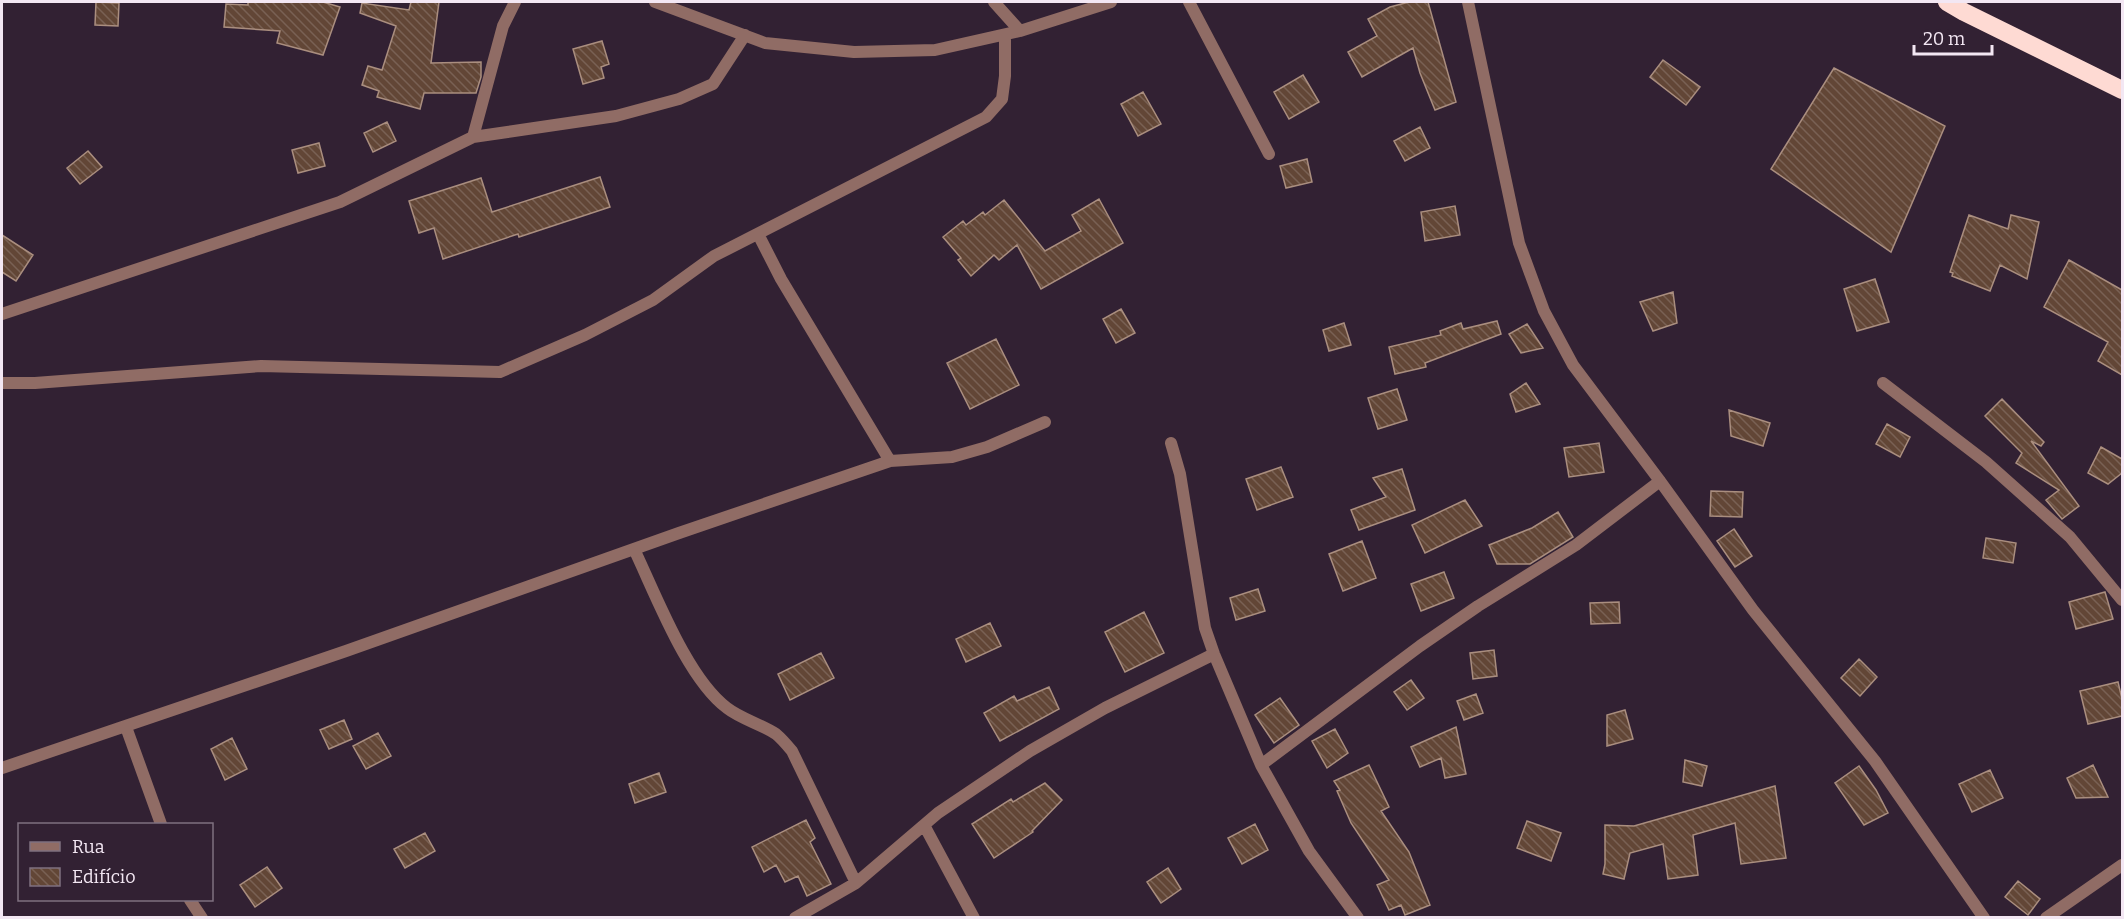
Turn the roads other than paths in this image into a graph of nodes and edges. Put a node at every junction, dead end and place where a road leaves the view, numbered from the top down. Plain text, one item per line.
1 (515, 2) edge
2 (654, 2) edge
3 (994, 2) edge
4 (1111, 2) edge
5 (1189, 2) edge
6 (1468, 2) edge
7 (1947, 2) edge
8 (1020, 32) junction
9 (745, 35) junction
10 (1005, 35) junction
11 (2122, 90) edge
12 (473, 137) junction
13 (1269, 154) dead end
14 (758, 234) junction
15 (2, 314) edge
16 (2, 383) edge
17 (1883, 383) dead end
18 (1045, 422) dead end
19 (1171, 442) dead end
20 (890, 461) junction
21 (1660, 481) junction
22 (634, 549) junction
23 (2122, 600) edge
24 (1214, 654) junction
25 (126, 727) junction
26 (1261, 765) junction
27 (2, 768) edge
28 (160, 823) edge
29 (924, 825) junction
30 (2122, 865) edge
31 (856, 883) junction
32 (191, 901) edge
33 (202, 918) edge
34 (795, 918) edge
35 (974, 918) edge
36 (1358, 918) edge
37 (1984, 918) edge
38 (2046, 918) edge

1 - 12 street
2 - 9 street
3 - 8 street
4 - 8 street
5 - 13 street
6 - 21 street
7 - 11 highway
8 - 10 street
9 - 10 street
9 - 12 street
10 - 14 street
12 - 15 street
14 - 16 street
14 - 20 street
17 - 23 street
18 - 20 street
19 - 24 street
20 - 22 street
21 - 26 street
21 - 37 street
22 - 25 street
22 - 31 street
24 - 26 street
24 - 29 street
25 - 27 street
25 - 28 street
26 - 36 street
29 - 31 street
29 - 35 street
30 - 38 street
31 - 34 street
32 - 33 street

